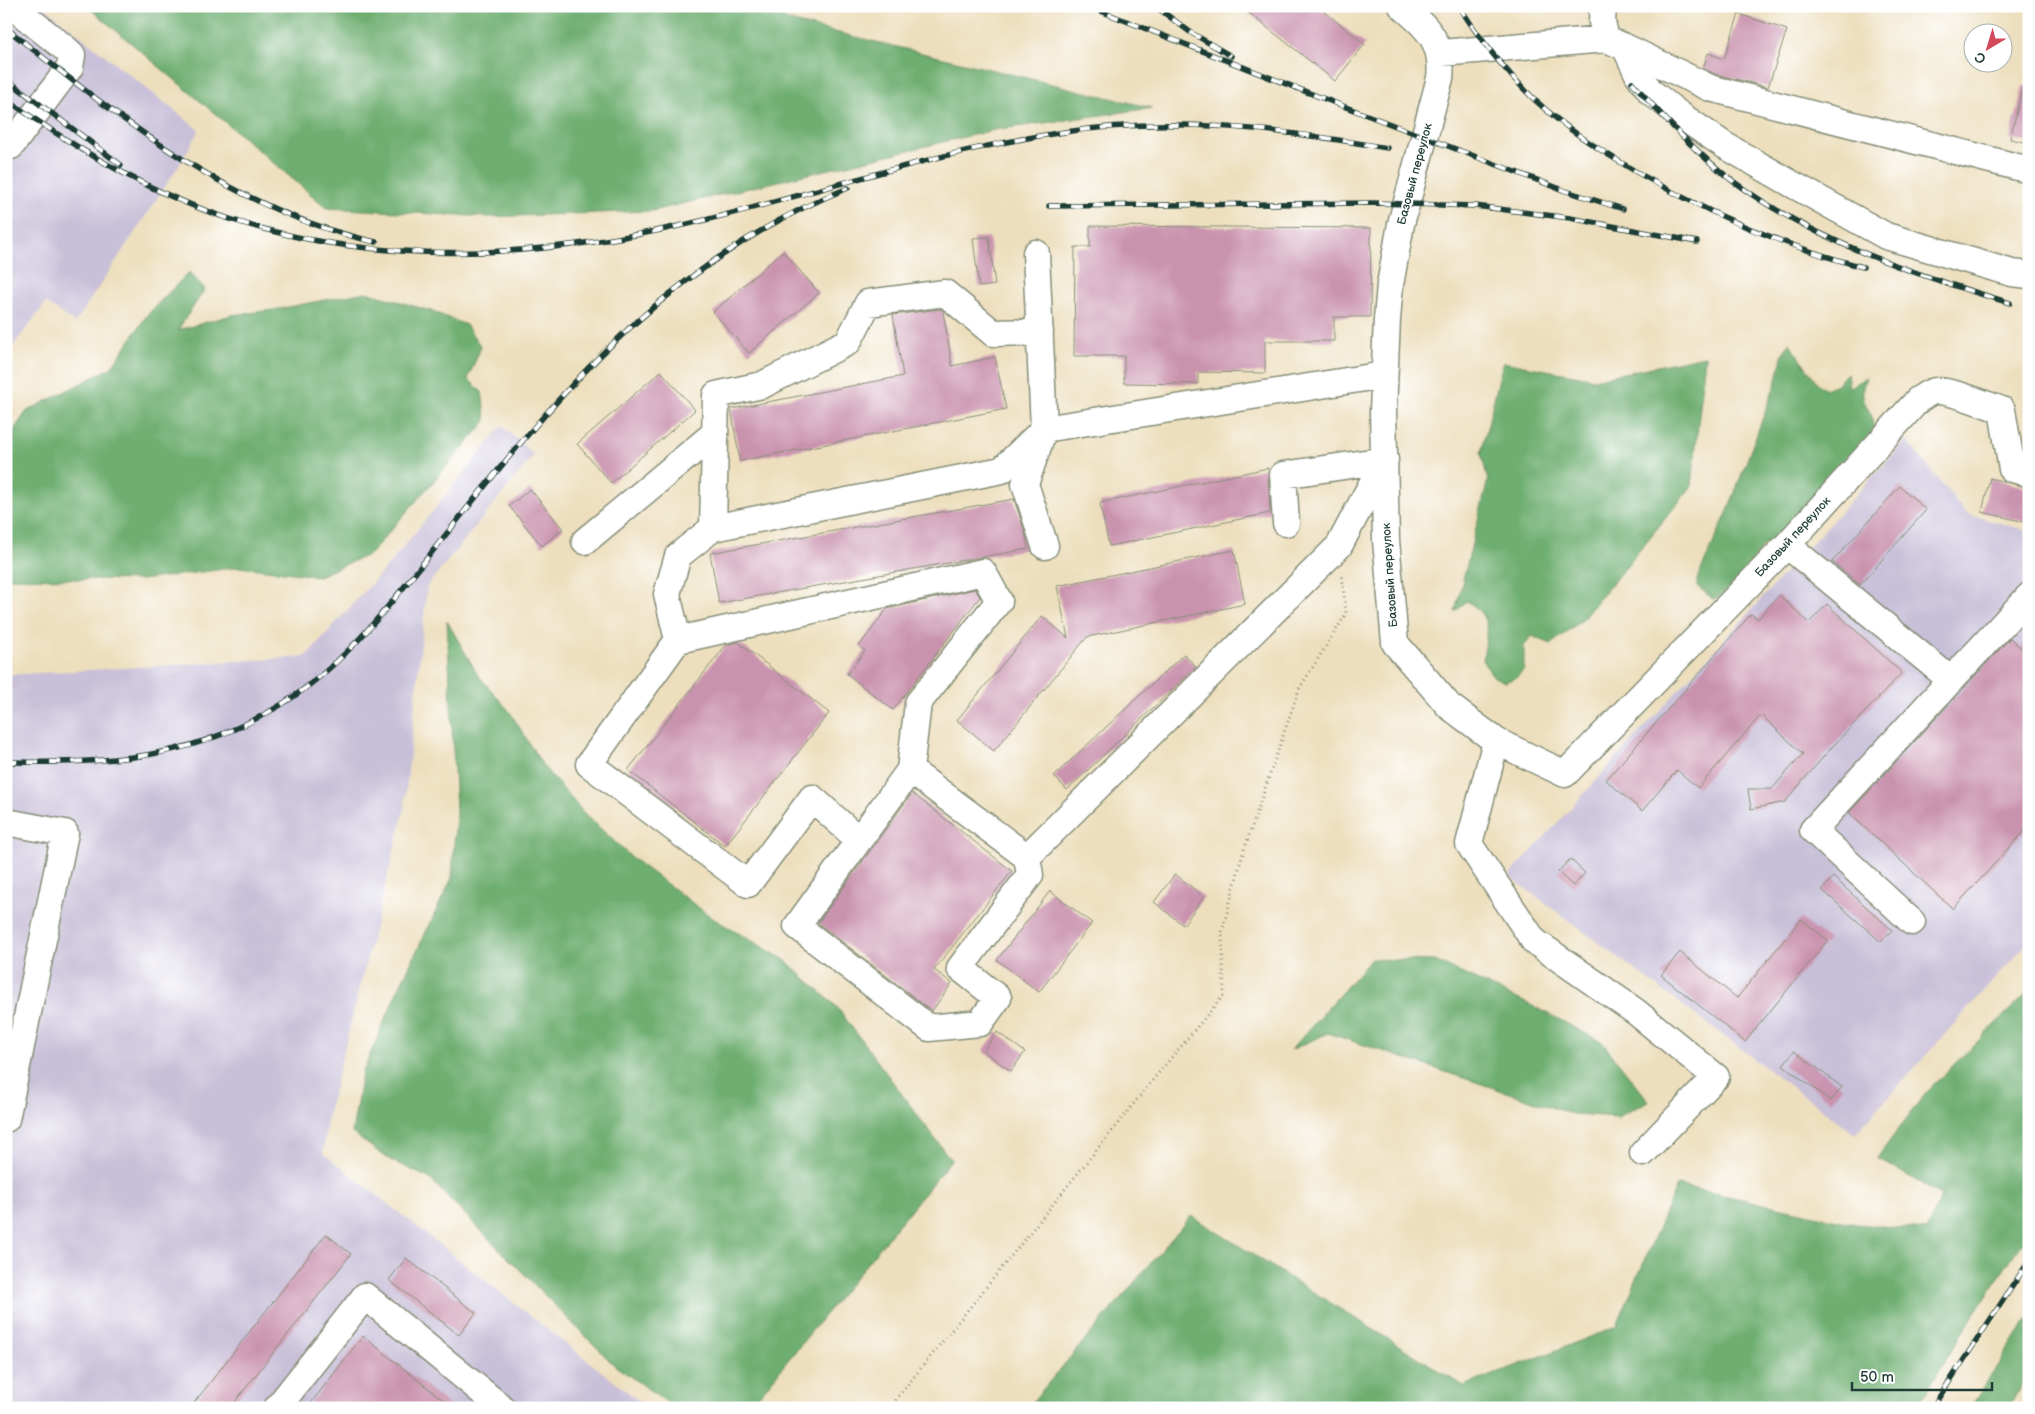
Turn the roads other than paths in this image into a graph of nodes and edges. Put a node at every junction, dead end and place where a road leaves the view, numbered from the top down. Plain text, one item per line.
1 (12, 6) edge
2 (1402, 6) edge
3 (1603, 6) edge
4 (1615, 43) junction
5 (1441, 53) junction
6 (11, 146) dead end
7 (2029, 170) edge
8 (1036, 253) dead end
9 (2029, 275) edge
10 (1040, 332) junction
11 (1384, 375) junction
12 (1044, 429) junction
13 (715, 433) junction
14 (1385, 460) junction
15 (2029, 473) edge
16 (1286, 523) dead end
17 (713, 528) junction
18 (585, 541) dead end
19 (1786, 545) junction
20 (1045, 546) dead end
21 (2029, 596) edge
22 (678, 640) junction
23 (1951, 680) junction
24 (1496, 741) junction
25 (910, 770) junction
26 (6, 822) edge
27 (860, 840) junction
28 (1027, 857) junction
29 (1912, 922) dead end
30 (6, 1119) edge
31 (1642, 1152) dead end
32 (277, 1408) edge
33 (502, 1408) edge

1 - 6 street
2 - 5 street
3 - 4 street
4 - 5 street
4 - 7 street
4 - 9 street
5 - 11 street, Базовый переулок
8 - 10 street
10 - 12 street
10 - 13 street
11 - 12 street
11 - 14 street, Базовый переулок
12 - 17 street
12 - 20 street
13 - 17 street
13 - 18 street
14 - 16 street
14 - 24 street, Базовый переулок
14 - 28 street
15 - 19 street, Базовый переулок
17 - 22 street
19 - 23 street
19 - 24 street, Базовый переулок
21 - 23 street
22 - 25 street
22 - 27 street
23 - 29 street
24 - 31 street
25 - 27 street
25 - 28 street
26 - 30 street
27 - 28 street
32 - 33 street

